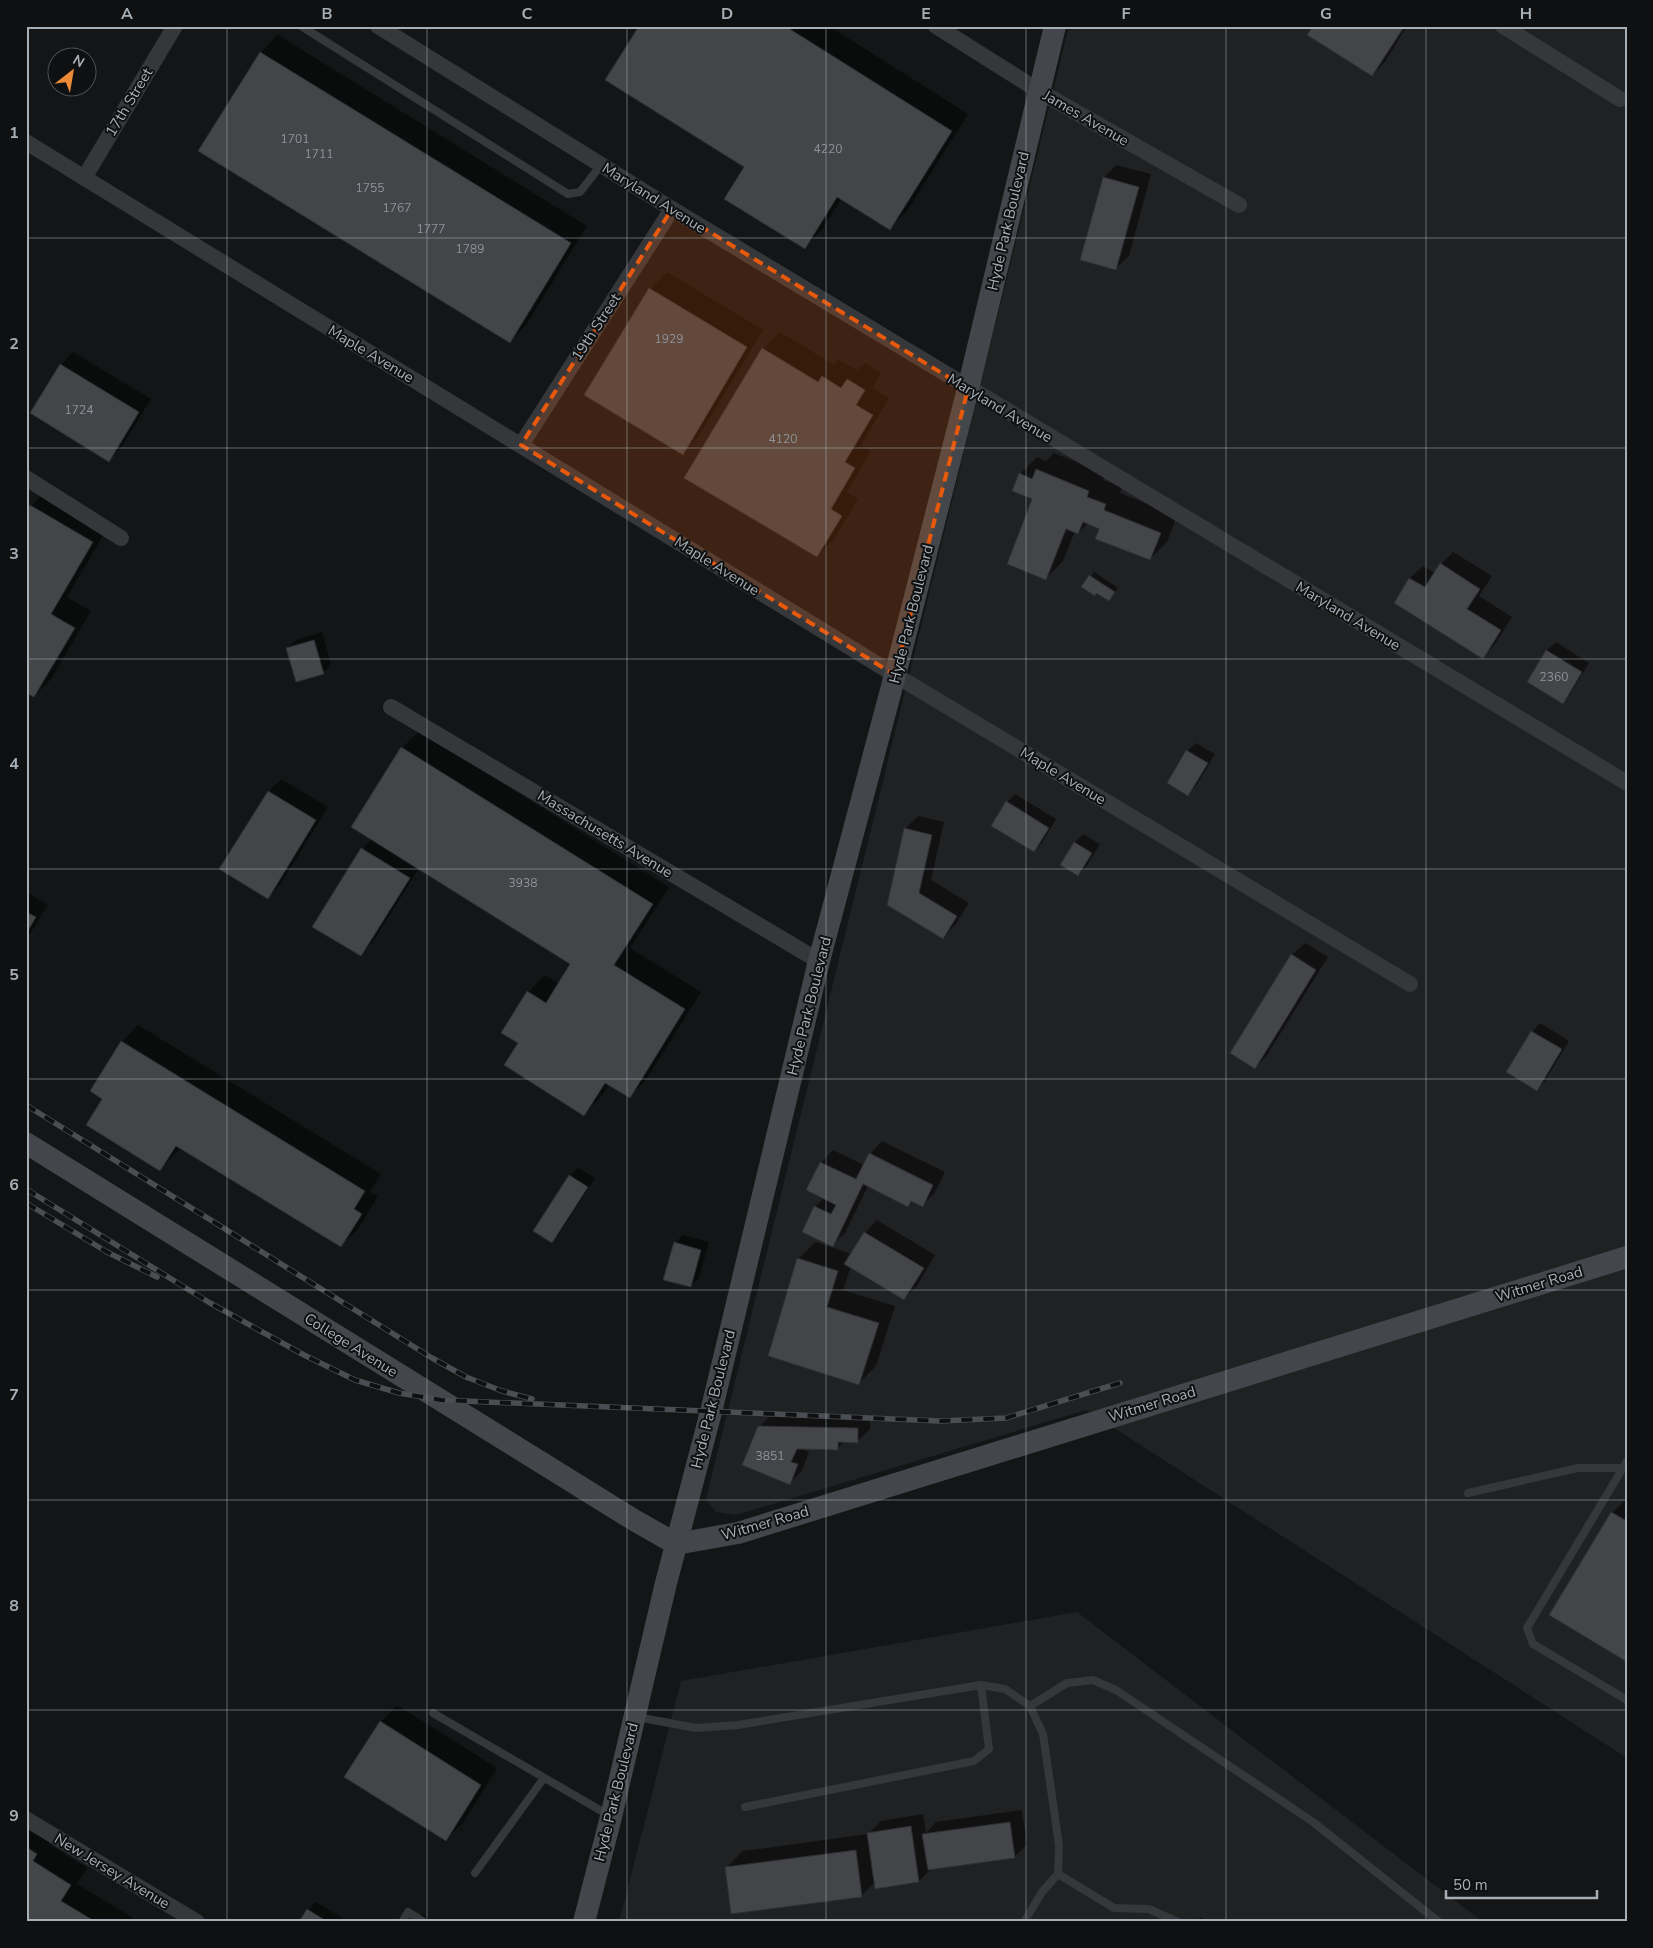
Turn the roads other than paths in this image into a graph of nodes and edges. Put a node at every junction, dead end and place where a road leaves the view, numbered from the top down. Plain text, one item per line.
1 (175, 26) edge
2 (300, 26) edge
3 (378, 26) edge
4 (936, 26) edge
5 (1044, 26) edge
6 (1055, 26) edge
7 (1503, 26) edge
8 (1039, 91) junction
9 (1620, 99) dead end
10 (26, 142) edge
11 (601, 165) junction
12 (84, 178) junction
13 (1239, 205) dead end
14 (672, 209) junction
15 (968, 389) junction
16 (521, 445) junction
17 (26, 478) edge
18 (121, 538) dead end
19 (895, 675) junction
20 (391, 707) dead end
21 (1627, 782) edge
22 (819, 962) junction
23 (1410, 984) dead end
24 (26, 1143) edge
25 (1627, 1257) edge
26 (1625, 1465) edge
27 (1468, 1493) dead end
28 (676, 1544) junction
29 (981, 1685) junction
30 (1627, 1700) edge
31 (1030, 1706) junction
32 (433, 1713) dead end
33 (635, 1716) junction
34 (544, 1778) junction
35 (745, 1807) dead end
36 (611, 1818) junction
37 (26, 1819) edge
38 (475, 1873) dead end
39 (1058, 1874) junction
40 (197, 1922) edge
41 (402, 1922) edge
42 (424, 1922) edge
43 (584, 1922) edge
44 (1024, 1922) edge
45 (1178, 1922) edge
46 (1439, 1922) edge

1 - 12 street, 17th Street
2 - 11 lane
3 - 11 street, Maryland Avenue
4 - 8 street, James Avenue
5 - 8 main road, Hyde Park Boulevard
6 - 8 main road, Hyde Park Boulevard
7 - 9 street
8 - 13 street, James Avenue
8 - 15 main road, Hyde Park Boulevard
10 - 12 street, Maple Avenue
11 - 14 street, Maryland Avenue
12 - 16 street, Maple Avenue
14 - 15 street, Maryland Avenue
14 - 16 street, 19th Street
15 - 19 main road, Hyde Park Boulevard
15 - 21 street, Maryland Avenue
16 - 19 street, Maple Avenue
17 - 18 street
19 - 22 main road, Hyde Park Boulevard
19 - 23 street, Maple Avenue
20 - 22 street, Massachusetts Avenue
22 - 28 main road, Hyde Park Boulevard
24 - 28 main road, College Avenue
25 - 28 main road, Witmer Road
26 - 27 lane
26 - 30 lane
28 - 33 main road, Hyde Park Boulevard
29 - 31 lane
29 - 33 lane
29 - 35 lane
31 - 39 lane
31 - 46 lane
32 - 34 lane
33 - 36 main road, Hyde Park Boulevard
34 - 36 lane
34 - 38 lane
36 - 43 main road, Hyde Park Boulevard
37 - 40 street, New Jersey Avenue
39 - 44 lane
39 - 45 lane
41 - 42 lane

